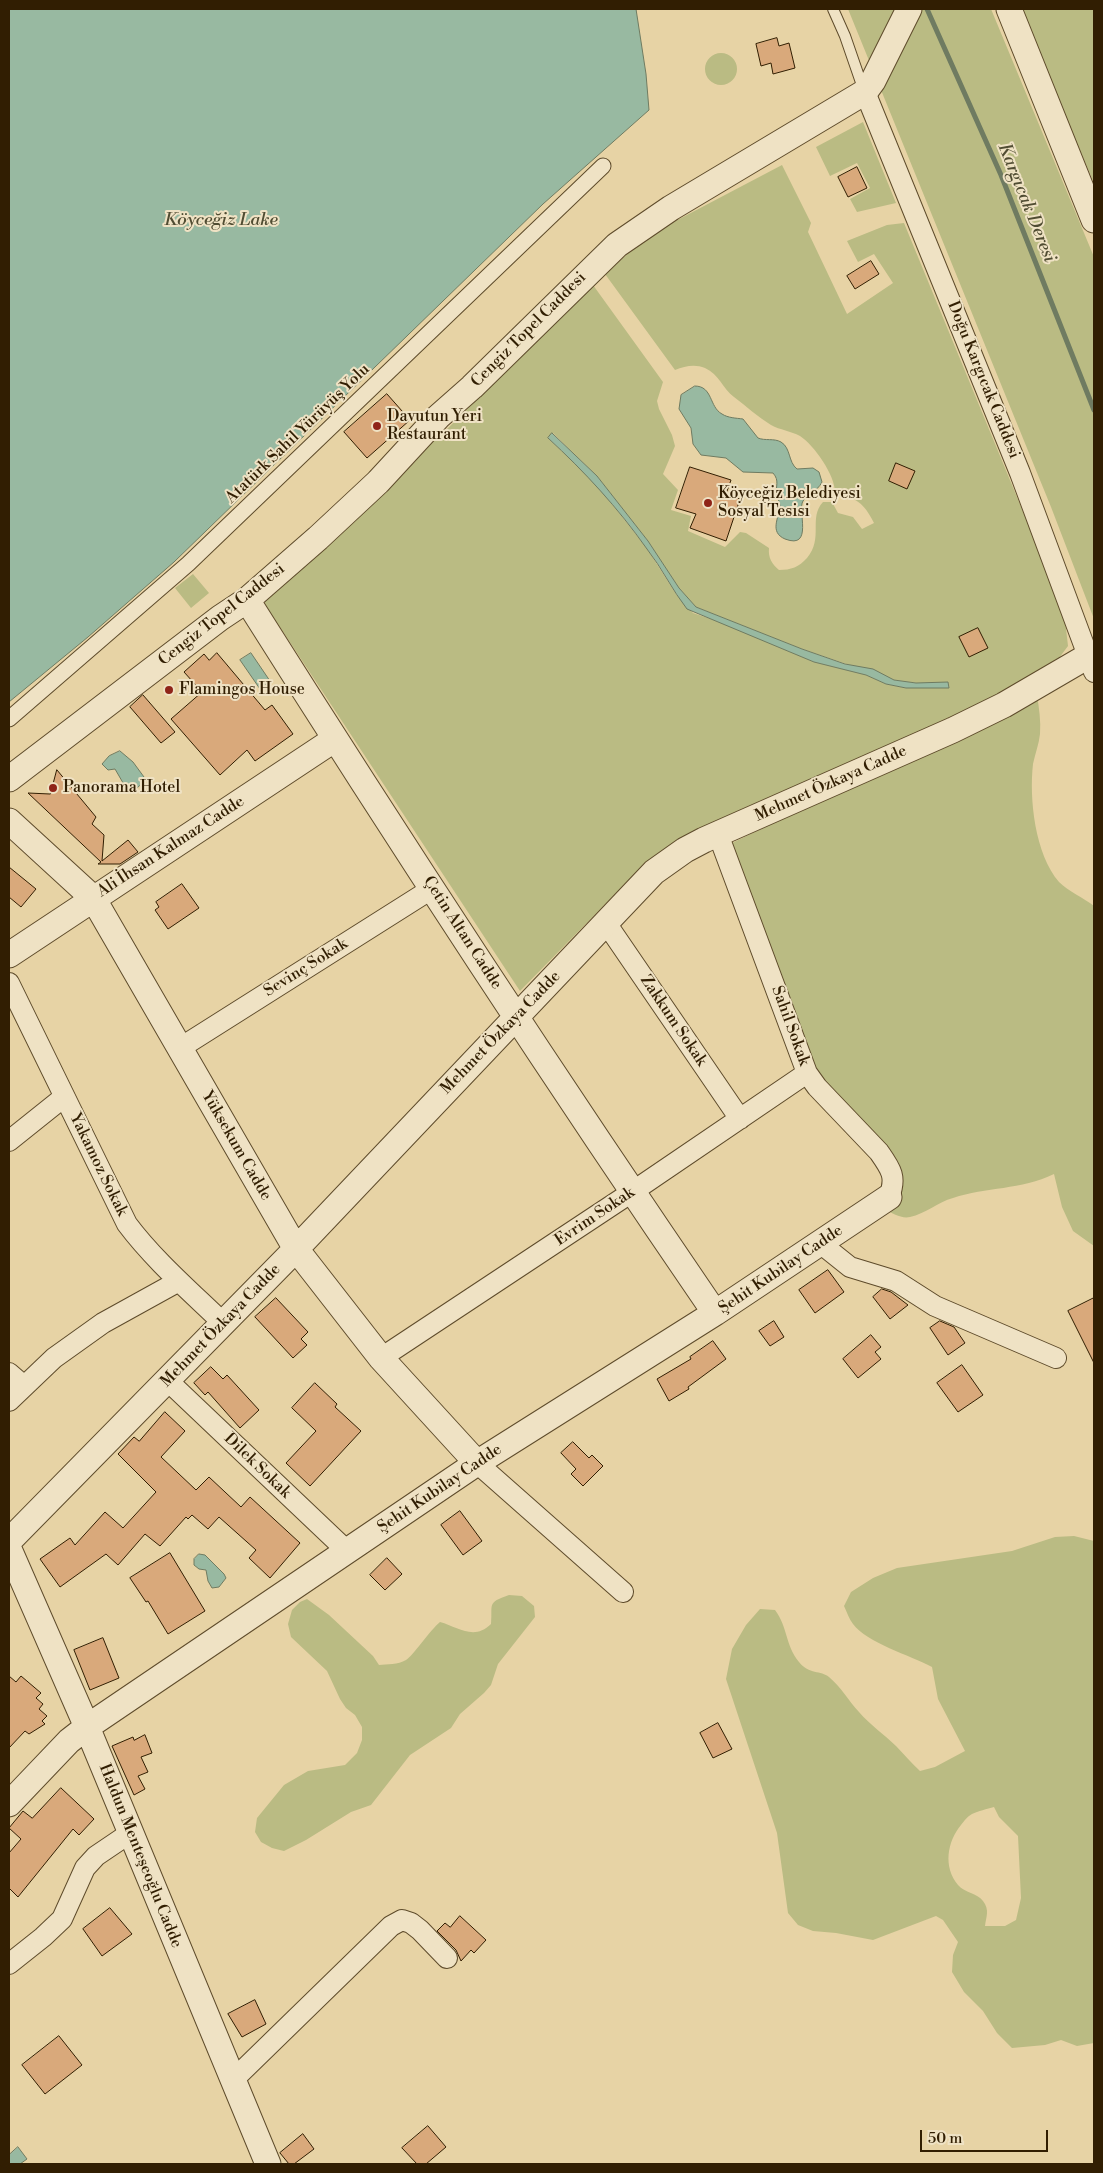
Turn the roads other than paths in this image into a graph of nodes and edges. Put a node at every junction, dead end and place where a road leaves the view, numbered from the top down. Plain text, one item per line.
1 (833, 9) edge
2 (909, 9) edge
3 (1009, 9) edge
4 (869, 86) junction
5 (603, 166) dead end
6 (1094, 220) edge
7 (247, 600) junction
8 (1091, 664) edge
9 (9, 719) edge
10 (335, 739) junction
11 (9, 778) edge
12 (9, 821) edge
13 (718, 834) junction
14 (433, 888) junction
15 (94, 898) junction
16 (606, 923) junction
17 (9, 955) edge
18 (9, 983) edge
19 (517, 1017) junction
20 (180, 1048) junction
21 (807, 1072) junction
22 (64, 1097) junction
23 (740, 1119) junction
24 (9, 1141) edge
25 (632, 1192) junction
26 (889, 1197) joint
27 (820, 1243) junction
28 (296, 1249) junction
29 (179, 1280) junction
30 (715, 1314) junction
31 (222, 1322) junction
32 (381, 1358) junction
33 (1056, 1358) dead end
34 (9, 1372) edge
35 (168, 1380) junction
36 (24, 1386) junction
37 (9, 1401) edge
38 (477, 1463) junction
39 (9, 1541) edge
40 (9, 1549) edge
41 (346, 1551) junction
42 (623, 1592) dead end
43 (87, 1727) junction
44 (9, 1804) edge
45 (130, 1833) junction
46 (447, 1958) dead end
47 (9, 1964) edge
48 (233, 2080) junction
49 (268, 2164) edge

1 - 4 lane
2 - 4 street
3 - 6 street
4 - 7 street, Cengiz Topel Caddesi
4 - 8 street, Doğu Kargıcak Caddesi
5 - 9 street, Atatürk Sahil Yürüyüş Yolu
7 - 10 street, Çetin Altan Cadde
7 - 11 street, Cengiz Topel Caddesi
8 - 13 street, Mehmet Özkaya Cadde
10 - 14 street, Çetin Altan Cadde
10 - 15 street, Ali İhsan Kalmaz Cadde
12 - 15 street, Yüksekum Cadde
13 - 16 street, Mehmet Özkaya Cadde
13 - 21 street, Sahil Sokak
14 - 19 street, Çetin Altan Cadde
14 - 20 street, Sevinç Sokak
15 - 17 street, Ali İhsan Kalmaz Cadde
15 - 20 street, Yüksekum Cadde
16 - 19 street, Mehmet Özkaya Cadde
16 - 23 street, Zakkum Sokak
18 - 22 street, Yakamoz Sokak
19 - 25 street, Çetin Altan Cadde
19 - 28 street, Mehmet Özkaya Cadde
20 - 28 street, Yüksekum Cadde
21 - 23 street, Evrim Sokak
21 - 26 street, Sahil Sokak
22 - 24 street
22 - 29 street, Yakamoz Sokak
23 - 25 street, Evrim Sokak
25 - 30 street, Çetin Altan Cadde
25 - 32 street, Evrim Sokak
26 - 27 street, Şehit Kubilay Cadde
27 - 30 street, Şehit Kubilay Cadde
27 - 33 street
28 - 31 street, Mehmet Özkaya Cadde
28 - 32 street, Yüksekum Cadde
29 - 31 street, Yakamoz Sokak
29 - 36 street
30 - 38 street, Şehit Kubilay Cadde
31 - 35 street, Mehmet Özkaya Cadde
32 - 38 street, Yüksekum Cadde
34 - 36 street
35 - 39 street, Mehmet Özkaya Cadde
35 - 41 street, Dilek Sokak
36 - 37 street
38 - 41 street, Şehit Kubilay Cadde
38 - 42 street
40 - 43 street, Haldun Menteşeoğlu Cadde
41 - 43 street, Şehit Kubilay Cadde
43 - 44 street, Şehit Kubilay Cadde
43 - 45 street, Haldun Menteşeoğlu Cadde
45 - 47 street
45 - 48 street, Haldun Menteşeoğlu Cadde
46 - 48 street
48 - 49 street, Haldun Menteşeoğlu Cadde

